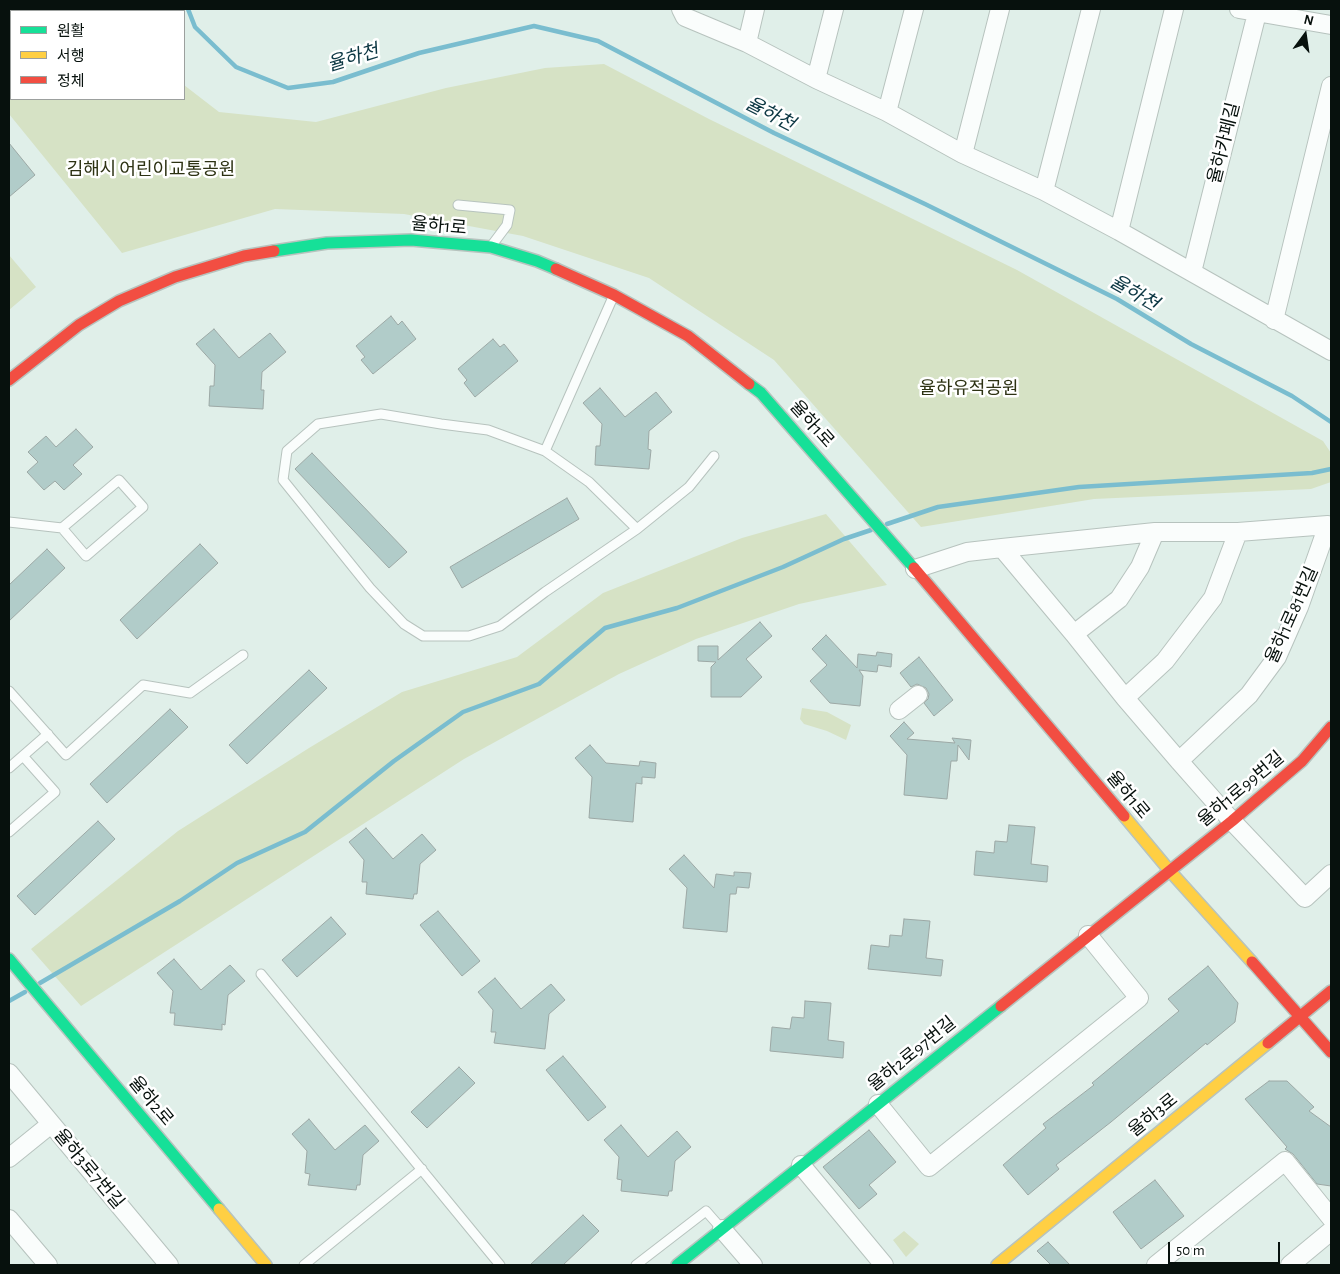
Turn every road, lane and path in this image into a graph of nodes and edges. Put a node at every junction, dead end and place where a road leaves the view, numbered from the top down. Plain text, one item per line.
1 (681, 9) edge
2 (755, 9) edge
3 (834, 9) edge
4 (914, 9) edge
5 (1000, 9) edge
6 (1091, 9) edge
7 (1174, 9) edge
8 (1239, 9) edge
9 (1257, 13) junction
10 (1331, 25) edge
11 (746, 42) junction
12 (816, 79) junction
13 (1331, 86) edge
14 (887, 112) junction
15 (963, 154) junction
16 (1044, 191) junction
17 (458, 205) dead end
18 (1119, 231) junction
19 (491, 248) junction
20 (1192, 272) junction
21 (614, 295) junction
22 (1274, 320) junction
23 (1331, 351) edge
24 (9, 380) edge
25 (545, 451) junction
26 (714, 456) dead end
27 (9, 522) edge
28 (1330, 526) edge
29 (62, 528) junction
30 (637, 529) junction
31 (1155, 532) junction
32 (1238, 532) junction
33 (1002, 548) junction
34 (910, 562) junction
35 (1074, 634) junction
36 (243, 655) dead end
37 (9, 691) edge
38 (918, 695) dead end
39 (1125, 698) junction
40 (899, 710) dead end
41 (1331, 728) edge
42 (48, 734) junction
43 (23, 756) junction
44 (1179, 761) junction
45 (9, 768) edge
46 (1232, 821) junction
47 (9, 832) edge
48 (1168, 870) junction
49 (1331, 874) edge
50 (1088, 935) junction
51 (9, 959) edge
52 (261, 974) dead end
53 (1331, 991) edge
54 (1300, 1017) junction
55 (1331, 1052) edge
56 (9, 1073) edge
57 (878, 1104) junction
58 (51, 1124) junction
59 (9, 1158) edge
60 (801, 1165) junction
61 (422, 1168) junction
62 (1331, 1218) edge
63 (9, 1219) edge
64 (722, 1229) junction
65 (1331, 1232) edge
66 (48, 1265) edge
67 (169, 1265) edge
68 (266, 1265) edge
69 (304, 1265) edge
70 (500, 1265) edge
71 (636, 1265) edge
72 (677, 1265) edge
73 (753, 1265) edge
74 (884, 1265) edge
75 (996, 1265) edge
76 (1156, 1265) edge
77 (1290, 1265) edge

1 - 11 street
2 - 11 street
3 - 12 street
4 - 14 street
5 - 15 street
6 - 16 street
7 - 18 street
8 - 9 street
9 - 10 street
9 - 20 street, 율하카페길
11 - 12 street
12 - 14 street
13 - 22 street
14 - 15 street
15 - 16 street
16 - 18 street
17 - 19 lane
18 - 20 street
19 - 21 street, 율하1로
19 - 24 street, 율하1로
20 - 22 street
21 - 25 lane
21 - 34 street, 율하1로
22 - 23 street
25 - 30 lane
25 - 30 lane
26 - 30 lane
27 - 29 lane
28 - 32 street, 율하1로81번길
28 - 44 street, 율하1로81번길
29 - 29 lane
31 - 32 street, 율하1로81번길
31 - 33 street, 율하1로81번길
31 - 35 street
32 - 39 street
33 - 34 street, 율하1로81번길
33 - 35 street
34 - 48 street, 율하1로
35 - 39 street
36 - 42 lane
37 - 42 lane
38 - 40 street
39 - 44 street
41 - 46 street, 율하1로99번길
42 - 43 lane
43 - 45 lane
43 - 47 lane
44 - 46 street
46 - 48 street, 율하1로99번길
46 - 49 street
48 - 50 street, 율하2로97번길
48 - 54 street, 율하1로
50 - 57 street, 율하2로97번길
50 - 57 street
51 - 68 street, 율하2로
52 - 61 lane
53 - 54 street, 율하3로
54 - 55 street, 율하1로
54 - 75 street, 율하3로
56 - 58 street, 율하3로7번길
57 - 60 street, 율하2로97번길
58 - 59 street
58 - 67 street, 율하3로7번길
60 - 64 street, 율하2로97번길
60 - 74 street
61 - 69 lane
61 - 70 lane
62 - 76 street
63 - 66 street
64 - 71 lane
64 - 72 street, 율하2로97번길
64 - 73 street
65 - 77 street

